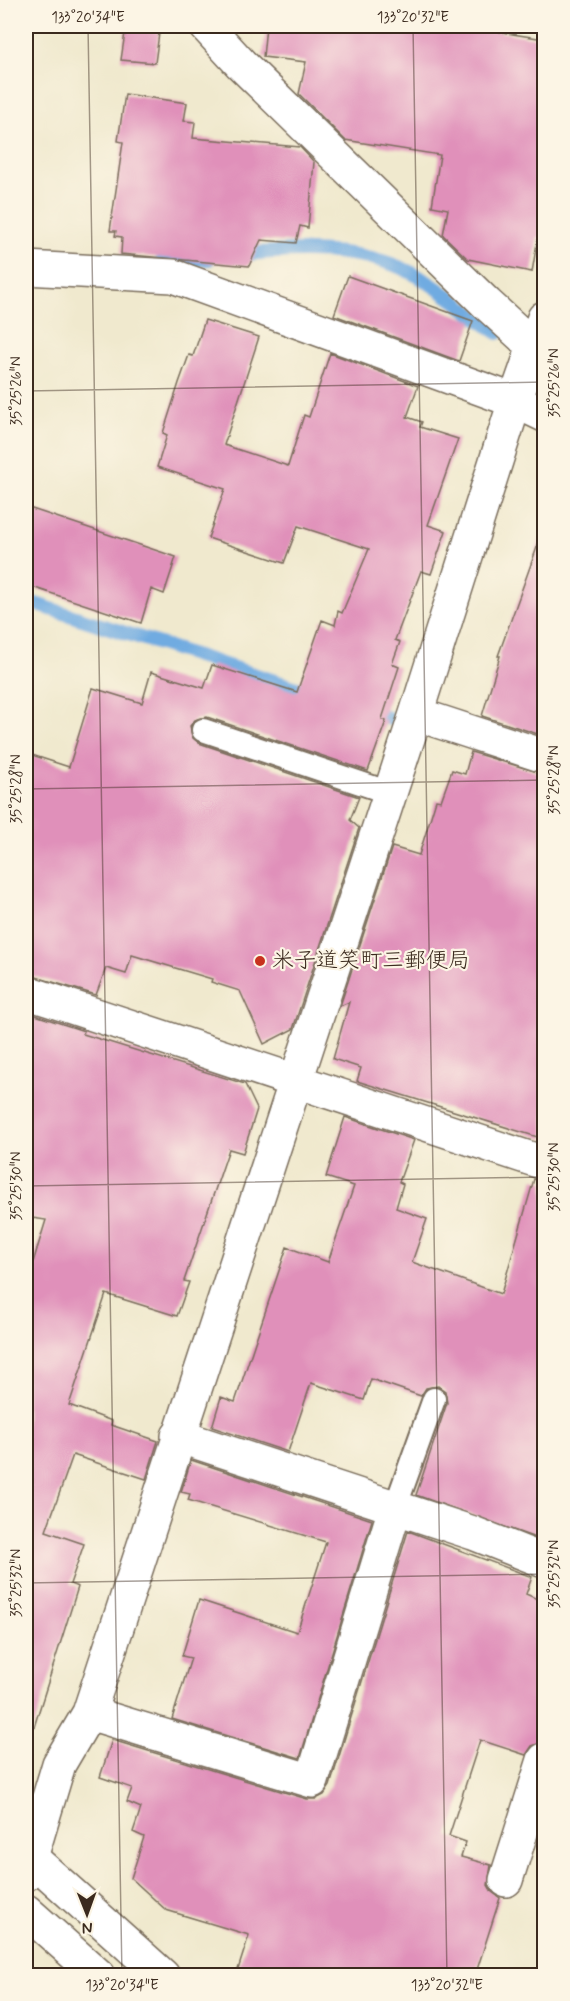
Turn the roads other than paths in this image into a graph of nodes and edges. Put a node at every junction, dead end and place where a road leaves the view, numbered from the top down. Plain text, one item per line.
1 (206, 26) edge
2 (26, 268) edge
3 (539, 332) edge
4 (515, 401) junction
5 (544, 415) edge
6 (416, 714) junction
7 (203, 730) dead end
8 (544, 756) edge
9 (390, 793) junction
10 (26, 992) edge
11 (295, 1080) junction
12 (544, 1163) edge
13 (434, 1399) dead end
14 (178, 1436) junction
15 (395, 1508) junction
16 (544, 1561) edge
17 (89, 1713) junction
18 (544, 1760) edge
19 (27, 1862) edge
20 (506, 1880) dead end
21 (26, 1911) edge
22 (99, 1976) edge
23 (163, 1976) edge

1 - 3 main road
2 - 4 main road
3 - 4 main road
4 - 5 main road
4 - 6 main road
6 - 8 main road
6 - 9 main road
7 - 9 lane
9 - 11 main road
10 - 11 main road
11 - 12 main road
11 - 14 main road
13 - 15 lane
14 - 15 main road
14 - 17 main road
15 - 16 main road
15 - 17 main road
17 - 19 main road
18 - 20 main road
19 - 23 main road
21 - 22 main road

